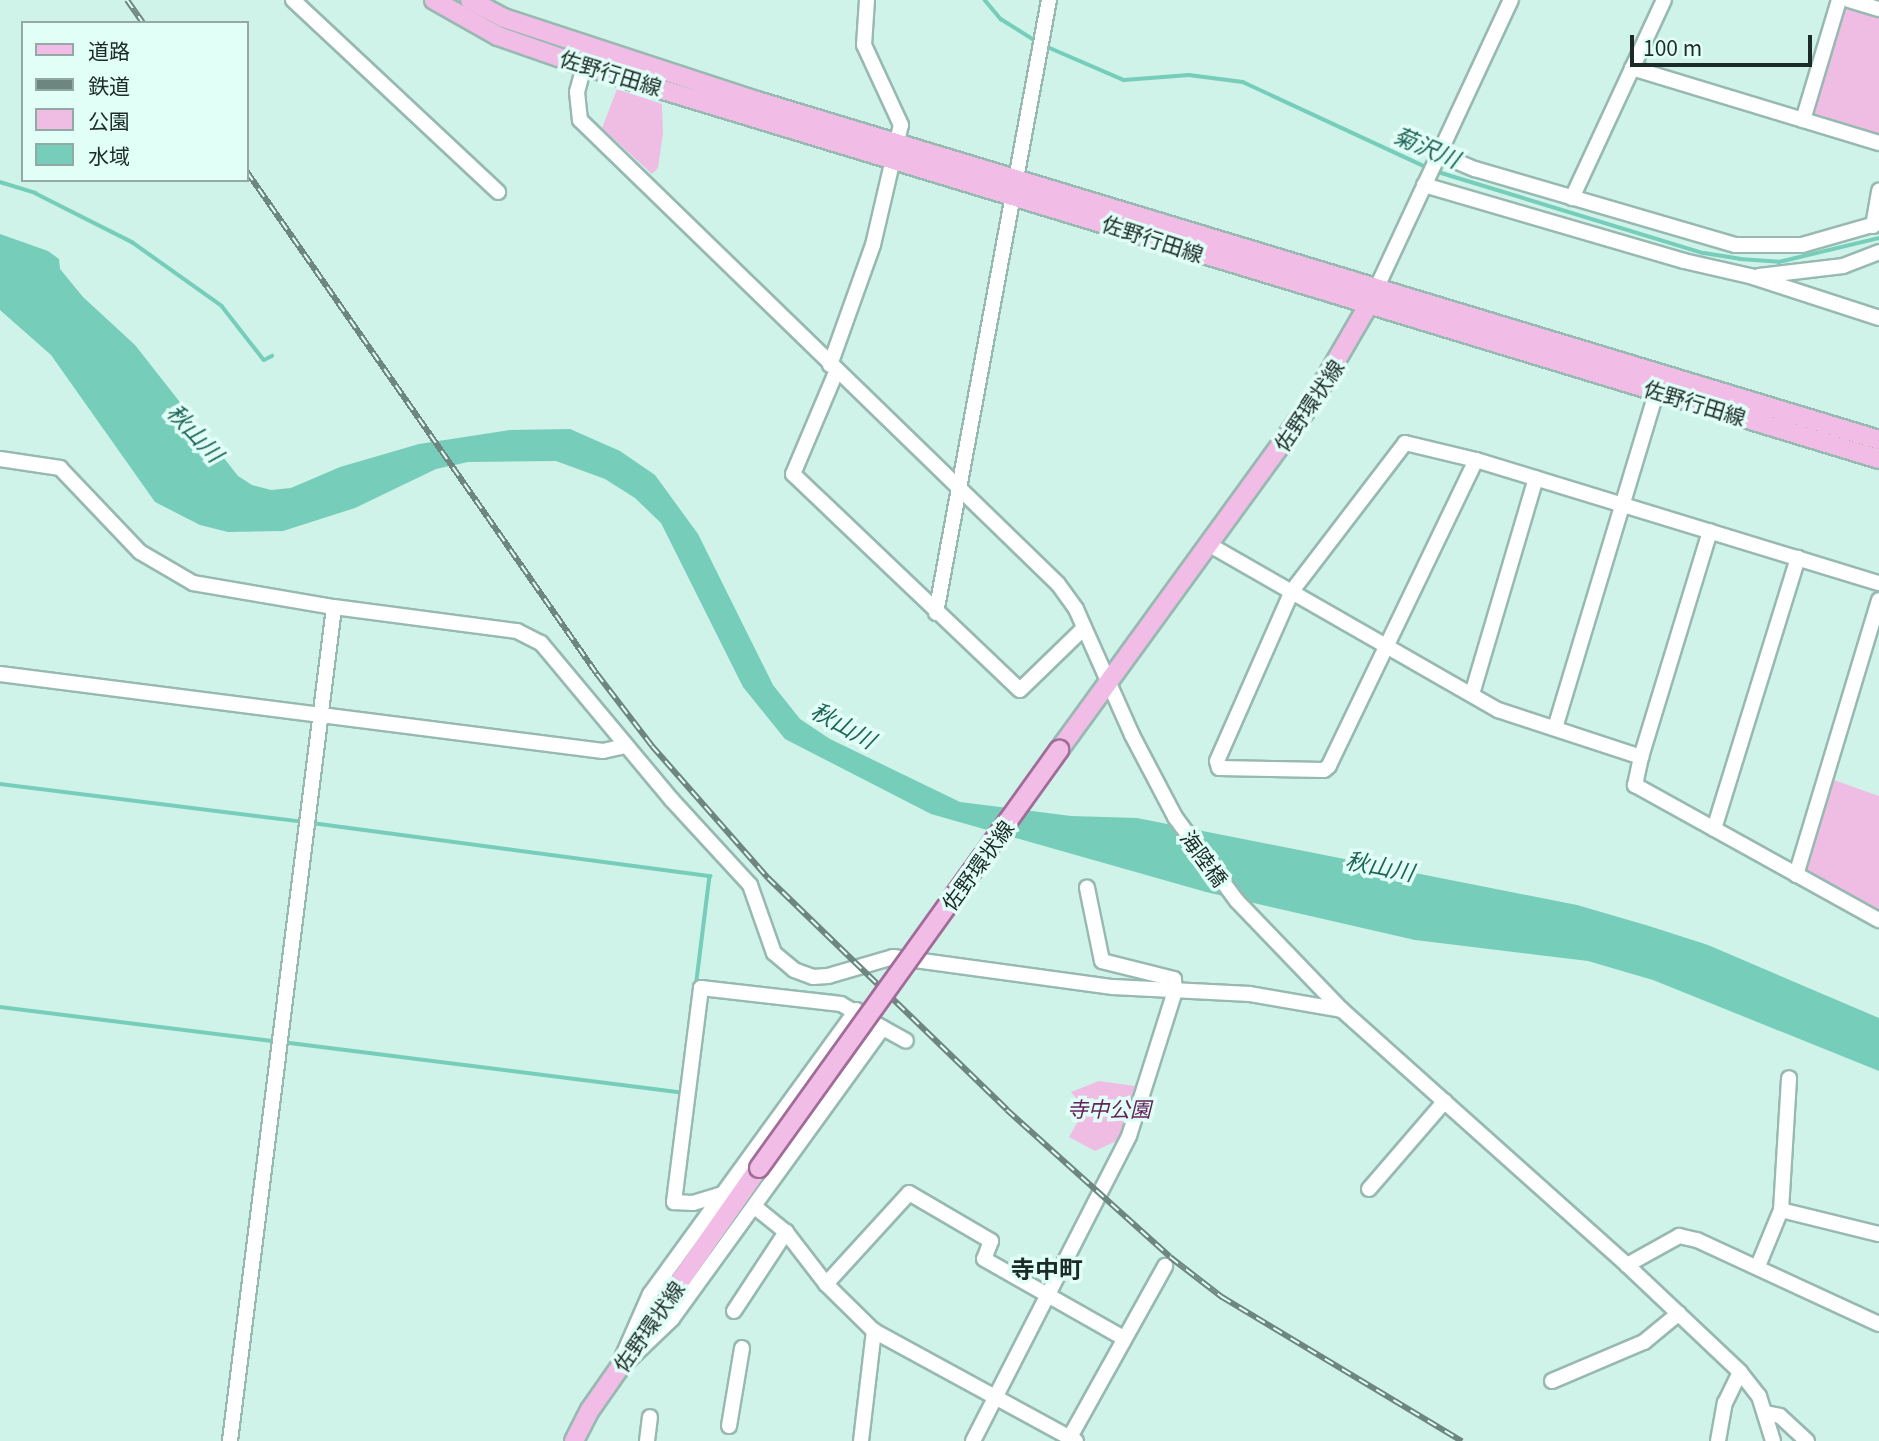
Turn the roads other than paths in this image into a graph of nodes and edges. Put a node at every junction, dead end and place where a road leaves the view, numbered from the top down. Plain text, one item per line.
1 (434, 0) edge
2 (470, 0) edge
3 (867, 0) edge
4 (1049, 0) edge
5 (1511, 0) edge
6 (1664, 0) edge
7 (1839, 0) edge
8 (1849, 0) edge
9 (296, 1) edge
10 (1879, 9) edge
11 (589, 47) junction
12 (584, 66) junction
13 (1632, 68) junction
14 (1803, 120) junction
15 (1879, 143) edge
16 (897, 151) junction
17 (1437, 158) junction
18 (1426, 181) junction
19 (1014, 187) junction
20 (1879, 191) edge
21 (498, 192) dead end
22 (1572, 198) junction
23 (1876, 225) edge
24 (1879, 252) edge
25 (1750, 276) junction
26 (1377, 287) junction
27 (1369, 305) junction
28 (1879, 318) edge
29 (833, 367) junction
30 (1659, 383) junction
31 (1879, 440) edge
32 (0, 458) edge
33 (1476, 460) junction
34 (1879, 460) edge
35 (1536, 478) junction
36 (959, 488) junction
37 (1622, 505) junction
38 (1710, 531) junction
39 (1208, 544) junction
40 (1798, 558) junction
41 (1879, 583) edge
42 (1292, 591) junction
43 (1879, 600) edge
44 (334, 607) junction
45 (936, 613) junction
46 (1084, 628) junction
47 (1388, 645) junction
48 (0, 674) edge
49 (1109, 682) junction
50 (1472, 694) junction
51 (322, 713) junction
52 (1555, 728) junction
53 (625, 746) junction
54 (1641, 757) junction
55 (1714, 829) junction
56 (1796, 875) junction
57 (1087, 888) dead end
58 (1879, 920) edge
59 (813, 977) junction
60 (1175, 991) junction
61 (810, 999) junction
62 (856, 1010) junction
63 (1342, 1010) junction
64 (883, 1028) junction
65 (906, 1041) dead end
66 (1789, 1078) dead end
67 (1445, 1101) junction
68 (1369, 1189) dead end
69 (722, 1194) junction
70 (755, 1207) junction
71 (1781, 1210) junction
72 (786, 1232) junction
73 (1879, 1234) edge
74 (1627, 1265) junction
75 (1165, 1266) dead end
76 (1758, 1266) junction
77 (826, 1284) junction
78 (1048, 1294) junction
79 (734, 1311) dead end
80 (1679, 1313) junction
81 (1879, 1324) edge
82 (874, 1331) junction
83 (1122, 1338) junction
84 (742, 1348) dead end
85 (619, 1368) junction
86 (1740, 1372) junction
87 (1552, 1381) dead end
88 (993, 1399) junction
89 (1766, 1413) junction
90 (650, 1417) dead end
91 (729, 1426) dead end
92 (1073, 1439) edge
93 (230, 1441) edge
94 (574, 1441) edge
95 (647, 1441) edge
96 (861, 1441) edge
97 (973, 1441) edge
98 (1718, 1441) edge
99 (1773, 1441) edge
100 (1807, 1441) edge

1 - 12 main road, 佐野行田線
2 - 11 main road, 佐野行田線
3 - 16 street
4 - 19 street
5 - 17 street
6 - 13 street
7 - 14 street
8 - 10 street
9 - 21 street
11 - 12 street, 海陸橋
11 - 16 main road, 佐野行田線
12 - 16 main road, 佐野行田線
12 - 29 street, 海陸橋
13 - 14 street
13 - 22 street
14 - 15 street
16 - 19 main road, 佐野行田線
16 - 29 street
17 - 18 street
17 - 22 street
18 - 25 street
18 - 26 street
19 - 26 main road, 佐野行田線
19 - 27 main road, 佐野行田線
19 - 36 street
20 - 23 street
22 - 23 street
24 - 25 street
25 - 28 street
26 - 27 main road, 佐野環状線
26 - 30 main road, 佐野行田線
27 - 30 main road, 佐野行田線
27 - 39 main road, 佐野環状線
29 - 36 street, 海陸橋
29 - 45 street
30 - 31 main road, 佐野行田線
30 - 34 main road, 佐野行田線
30 - 37 street
32 - 44 street
33 - 35 street
33 - 42 street
33 - 47 street
35 - 37 street
35 - 50 street
36 - 45 street
36 - 46 street, 海陸橋
37 - 38 street
37 - 52 street
38 - 40 street
38 - 54 street
39 - 42 street
39 - 49 main road, 佐野環状線
40 - 41 street
40 - 55 street
42 - 47 street
42 - 47 street
43 - 56 street
44 - 51 street
44 - 53 street
45 - 46 street
46 - 49 street, 海陸橋
47 - 50 street
48 - 51 street
49 - 63 street, 海陸橋
49 - 85 main road, 佐野環状線, bridge
50 - 52 street
51 - 53 street
51 - 93 street
52 - 54 street
53 - 59 street
54 - 55 street
55 - 56 street
56 - 58 street
57 - 60 street
59 - 60 street
59 - 61 street
60 - 63 street
60 - 78 street
61 - 62 street
61 - 69 street
62 - 64 street
62 - 69 street
63 - 67 street, 海陸橋
64 - 65 street
64 - 70 street
66 - 71 street
67 - 68 street
67 - 74 street, 海陸橋
69 - 85 street
70 - 72 street
70 - 85 street
71 - 73 street
71 - 76 street
72 - 77 street
72 - 79 street
74 - 76 street
74 - 80 street, 海陸橋
75 - 83 street
76 - 81 street
77 - 78 street
77 - 82 street
78 - 83 street
78 - 88 street
80 - 86 street, 海陸橋
80 - 87 street
82 - 88 street
82 - 96 street
83 - 92 street
84 - 91 street
85 - 94 main road, 佐野環状線
86 - 89 street, 海陸橋
86 - 98 street
88 - 92 street
88 - 97 street
89 - 99 street
89 - 100 street
90 - 95 street

